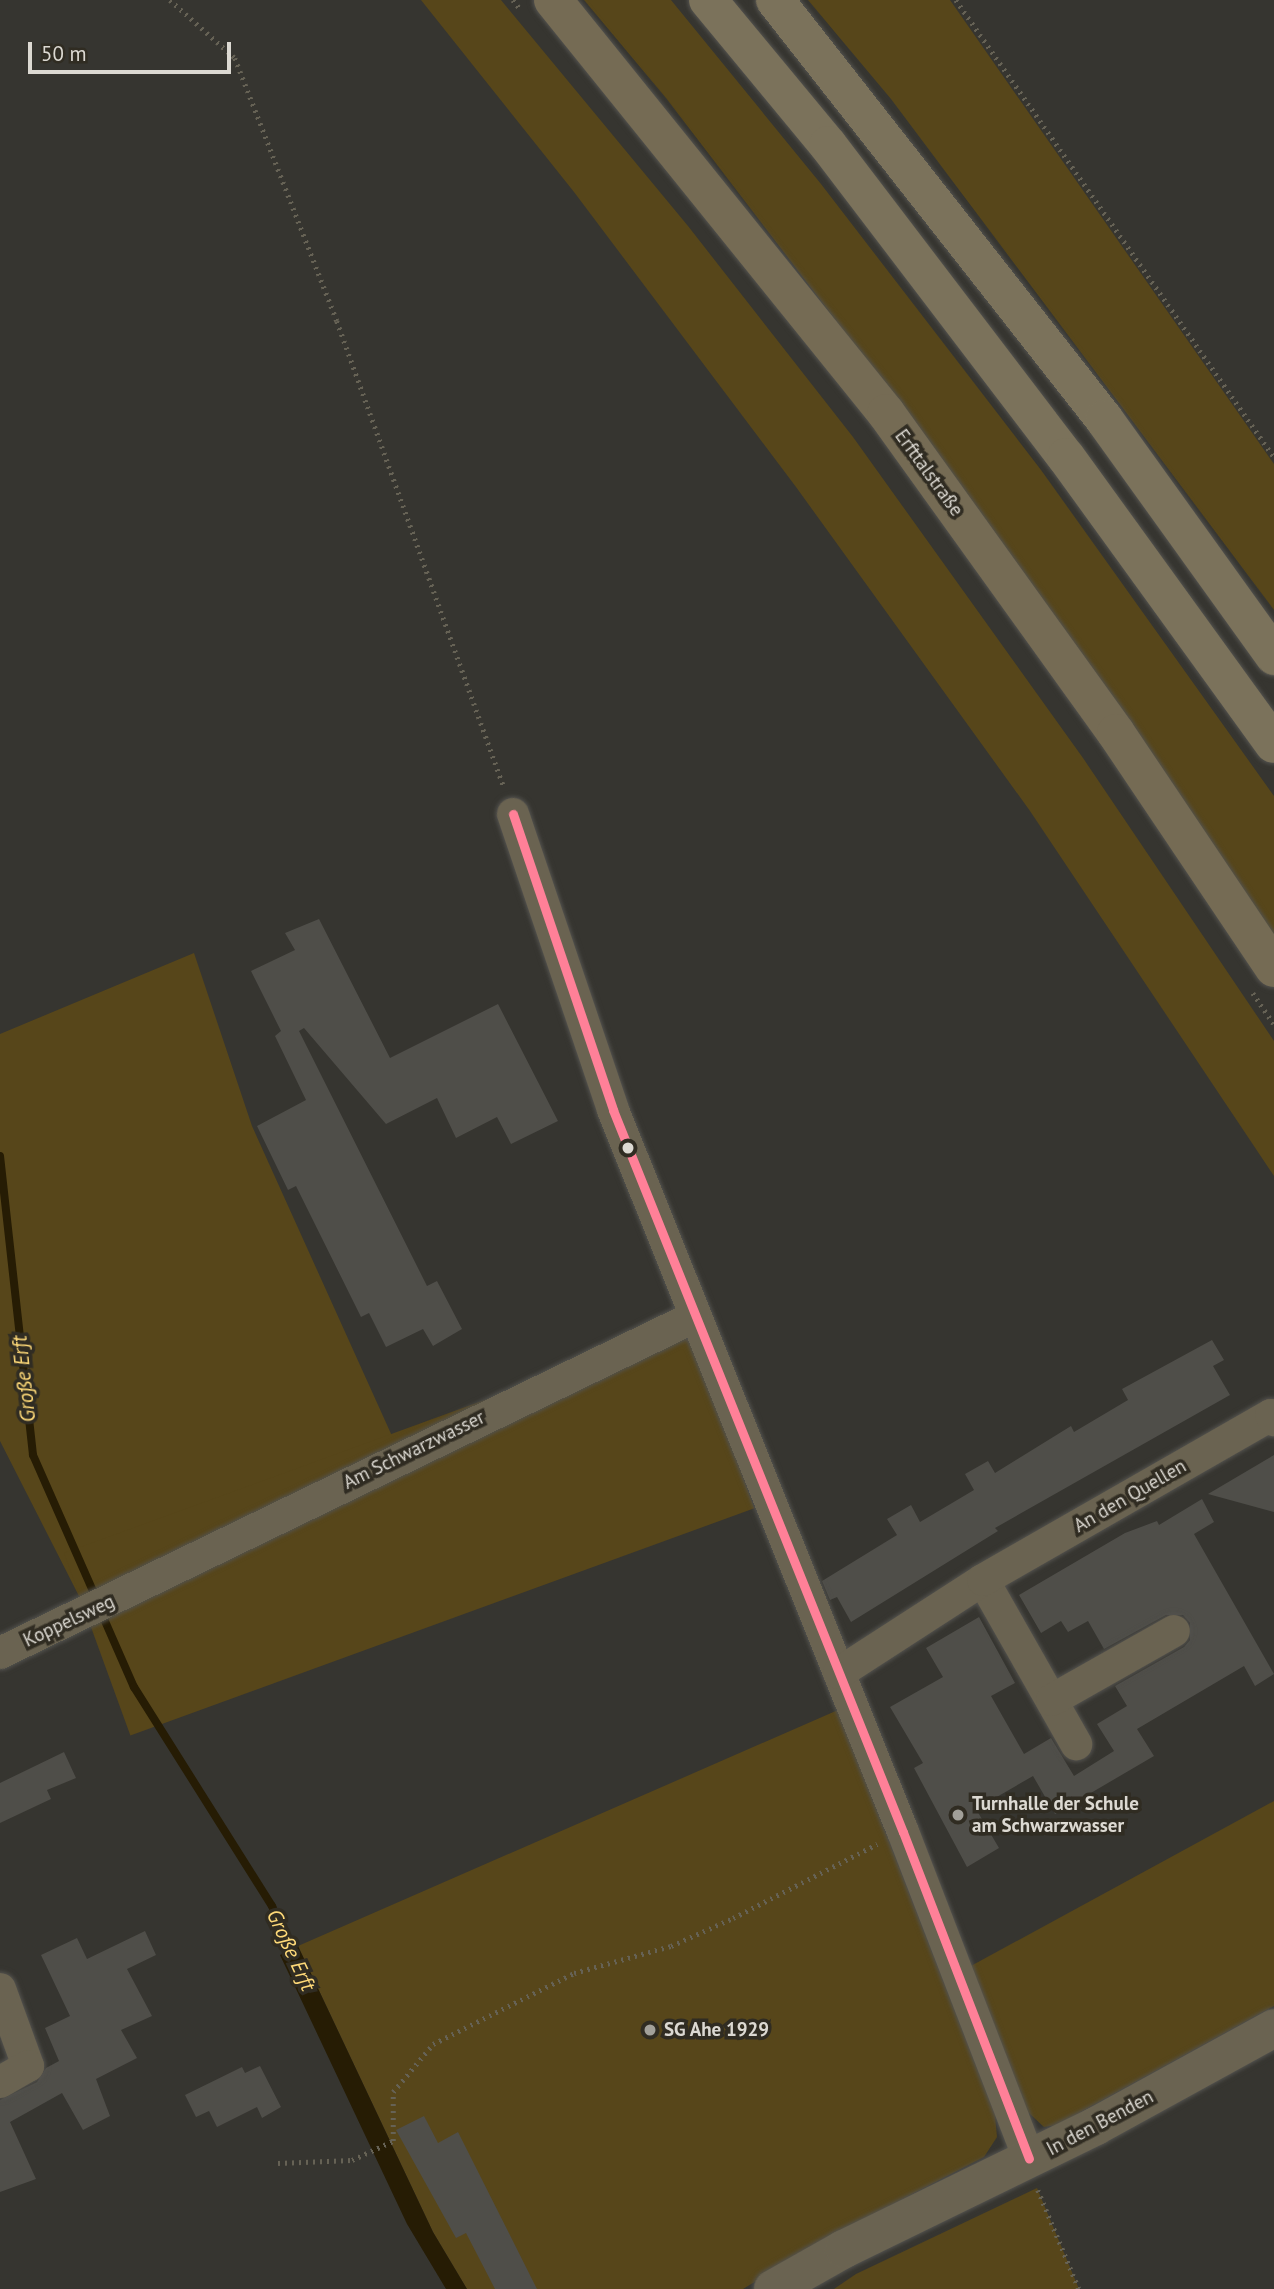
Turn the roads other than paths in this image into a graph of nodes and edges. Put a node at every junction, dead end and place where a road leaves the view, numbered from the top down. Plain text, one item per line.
1 (708, 0) edge
2 (775, 0) edge
3 (542, 11) edge
4 (1274, 656) edge
5 (1274, 744) edge
6 (513, 814) road end
7 (1263, 979) edge
8 (694, 1317) junction
9 (1274, 1420) edge
10 (983, 1580) junction
11 (137, 1588) joint
12 (1174, 1631) dead end
13 (0, 1653) edge
14 (839, 1673) junction
15 (1052, 1700) junction
16 (1076, 1744) dead end
17 (0, 1989) edge
18 (1274, 2028) edge
19 (0, 2082) edge
20 (1029, 2159) junction
21 (774, 2289) edge

1 - 5 highway
2 - 4 highway
3 - 7 main road, Erfttalstraße
6 - 8 street
8 - 11 street, Am Schwarzwasser
8 - 14 street
9 - 10 street, An den Quellen
10 - 14 street, An den Quellen
10 - 15 street
11 - 13 street, Koppelsweg
12 - 15 street
14 - 20 street
15 - 16 street
17 - 19 street
18 - 20 street, In den Benden
20 - 21 street, In den Benden

